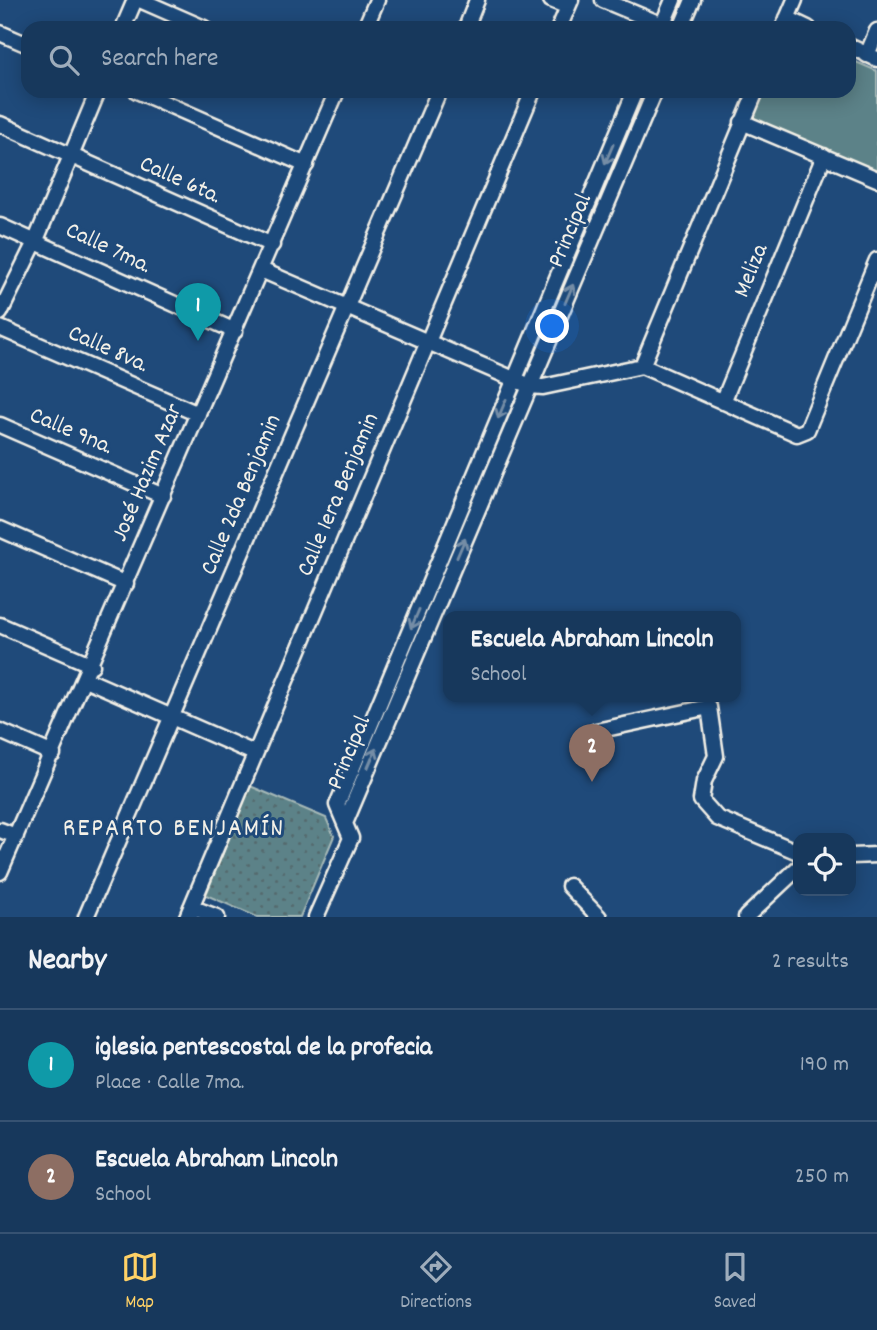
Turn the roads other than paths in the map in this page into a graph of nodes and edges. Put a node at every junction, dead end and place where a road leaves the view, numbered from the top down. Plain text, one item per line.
1 (137, 0) edge
2 (377, 0) edge
3 (477, 0) edge
4 (551, 0) edge
5 (603, 0) edge
6 (673, 0) edge
7 (693, 0) edge
8 (795, 0) edge
9 (569, 4) edge
10 (126, 21) edge
11 (187, 21) edge
12 (368, 21) edge
13 (469, 21) edge
14 (562, 21) edge
15 (651, 21) edge
16 (667, 21) edge
17 (684, 21) edge
18 (786, 21) edge
19 (877, 31) edge
20 (0, 33) edge
21 (21, 42) edge
22 (856, 49) edge
23 (872, 57) edge
24 (95, 98) edge
25 (153, 98) edge
26 (334, 98) edge
27 (436, 98) edge
28 (530, 98) edge
29 (632, 98) edge
30 (652, 98) edge
31 (752, 98) edge
32 (742, 122) junction
33 (0, 124) edge
34 (71, 156) junction
35 (824, 156) junction
36 (306, 165) junction
37 (877, 179) edge
38 (0, 226) edge
39 (36, 240) junction
40 (272, 245) junction
41 (877, 260) edge
42 (261, 270) junction
43 (348, 307) junction
44 (0, 313) edge
45 (0, 328) edge
46 (235, 331) junction
47 (429, 341) junction
48 (642, 366) junction
49 (515, 379) junction
50 (530, 386) junction
51 (723, 402) junction
52 (198, 414) junction
53 (0, 425) edge
54 (163, 496) junction
55 (0, 529) edge
56 (126, 584) junction
57 (0, 625) edge
58 (92, 665) junction
59 (85, 679) junction
60 (709, 702) edge
61 (171, 716) junction
62 (0, 731) edge
63 (596, 731) dead end
64 (254, 753) junction
65 (52, 754) junction
66 (346, 821) junction
67 (0, 830) edge
68 (16, 836) junction
69 (793, 850) edge
70 (877, 855) edge
71 (856, 856) edge
72 (0, 872) edge
73 (793, 873) edge
74 (569, 886) dead end
75 (189, 912) edge
76 (86, 917) edge
77 (217, 917) edge
78 (316, 917) edge
79 (599, 917) edge
80 (746, 917) edge

1 - 10 street
1 - 11 street
2 - 12 street
3 - 13 street
4 - 9 street
5 - 15 street
6 - 16 street
7 - 17 street
8 - 18 street
9 - 14 street
19 - 23 street
20 - 21 street
22 - 23 street
24 - 34 street
25 - 36 street
26 - 36 street, José Hazim Azar
27 - 43 street, Calle 2da Benjamin
28 - 47 street, Calle 1era Benjamin
29 -> 49 street, Principal
50 -> 30 street, Principal
31 - 32 street
32 - 35 street
32 - 48 street
33 - 34 street, Calle 6ta.
34 - 39 street
34 - 40 street, Calle 6ta.
35 - 37 street
35 - 51 street, Meliza
36 - 40 street, José Hazim Azar
38 - 39 street, Calle 7ma.
39 - 44 street
39 - 46 street, Calle 7ma.
40 - 42 street, José Hazim Azar
41 - 51 street
42 - 43 street
42 - 46 street, José Hazim Azar
43 - 47 street
43 - 61 street, Calle 2da Benjamin
45 - 52 street, Calle 8va.
46 - 52 street, José Hazim Azar
47 - 49 street
47 - 64 street, Calle 1era Benjamin
48 - 50 street
48 - 51 street
49 - 50 street
49 -> 66 street, Principal
66 -> 50 street, Principal
52 - 54 street, José Hazim Azar
53 - 54 street, Calle 9na.
54 - 56 street, José Hazim Azar
55 - 56 street
56 - 58 street, José Hazim Azar
57 - 58 street
58 - 59 street, José Hazim Azar
59 - 61 street
59 - 65 street, José Hazim Azar
60 - 63 street
60 - 69 street
61 - 64 street
61 - 76 street, Calle 2da Benjamin
62 - 65 street
64 - 75 street, Calle 1era Benjamin
65 - 68 street, José Hazim Azar
66 - 78 street
67 - 68 street
68 - 72 street, José Hazim Azar
70 - 71 street
73 - 80 street
74 - 79 street
75 - 77 street

